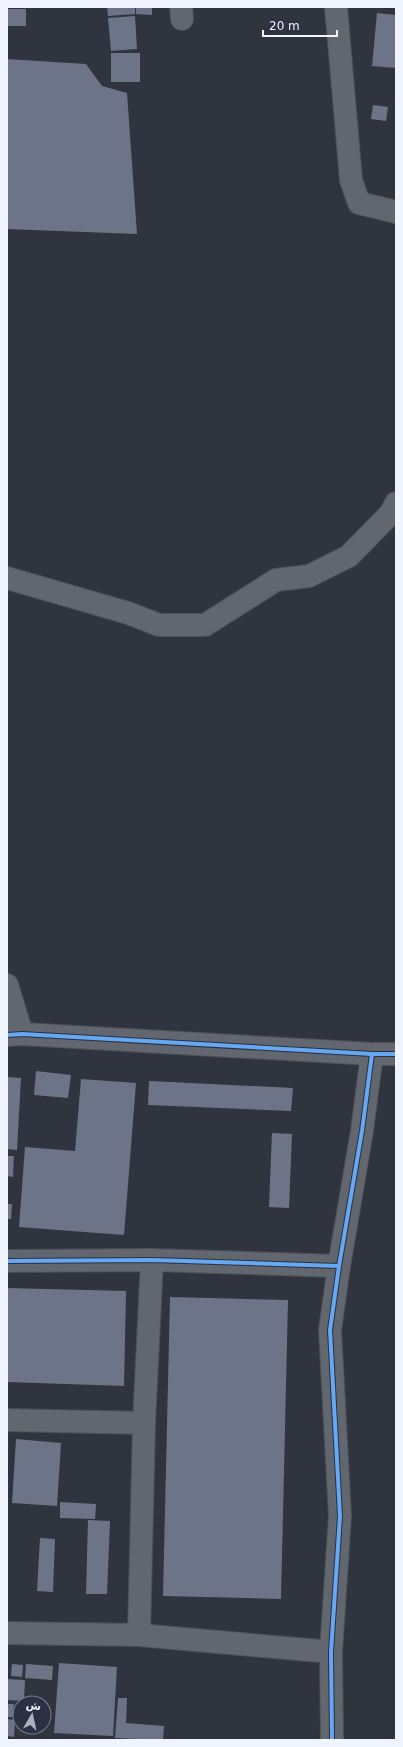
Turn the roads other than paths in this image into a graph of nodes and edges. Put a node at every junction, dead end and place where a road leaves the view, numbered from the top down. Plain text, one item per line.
1 (336, 7) edge
2 (396, 212) edge
3 (396, 503) edge
4 (7, 578) edge
5 (7, 985) edge
6 (14, 1034) edge
7 (372, 1054) junction
8 (396, 1054) edge
9 (152, 1260) junction
10 (7, 1261) edge
11 (339, 1266) junction
12 (7, 1420) edge
13 (144, 1423) junction
14 (7, 1633) edge
15 (139, 1635) junction
16 (331, 1652) junction
17 (332, 1740) edge

1 - 2 street
3 - 4 street
5 - 6 street
6 - 7 street
7 - 8 street
7 - 11 street
9 - 10 street
9 - 11 street
9 - 13 street
11 - 16 street
12 - 13 street
13 - 15 street
14 - 15 street
15 - 16 street
16 - 17 street

